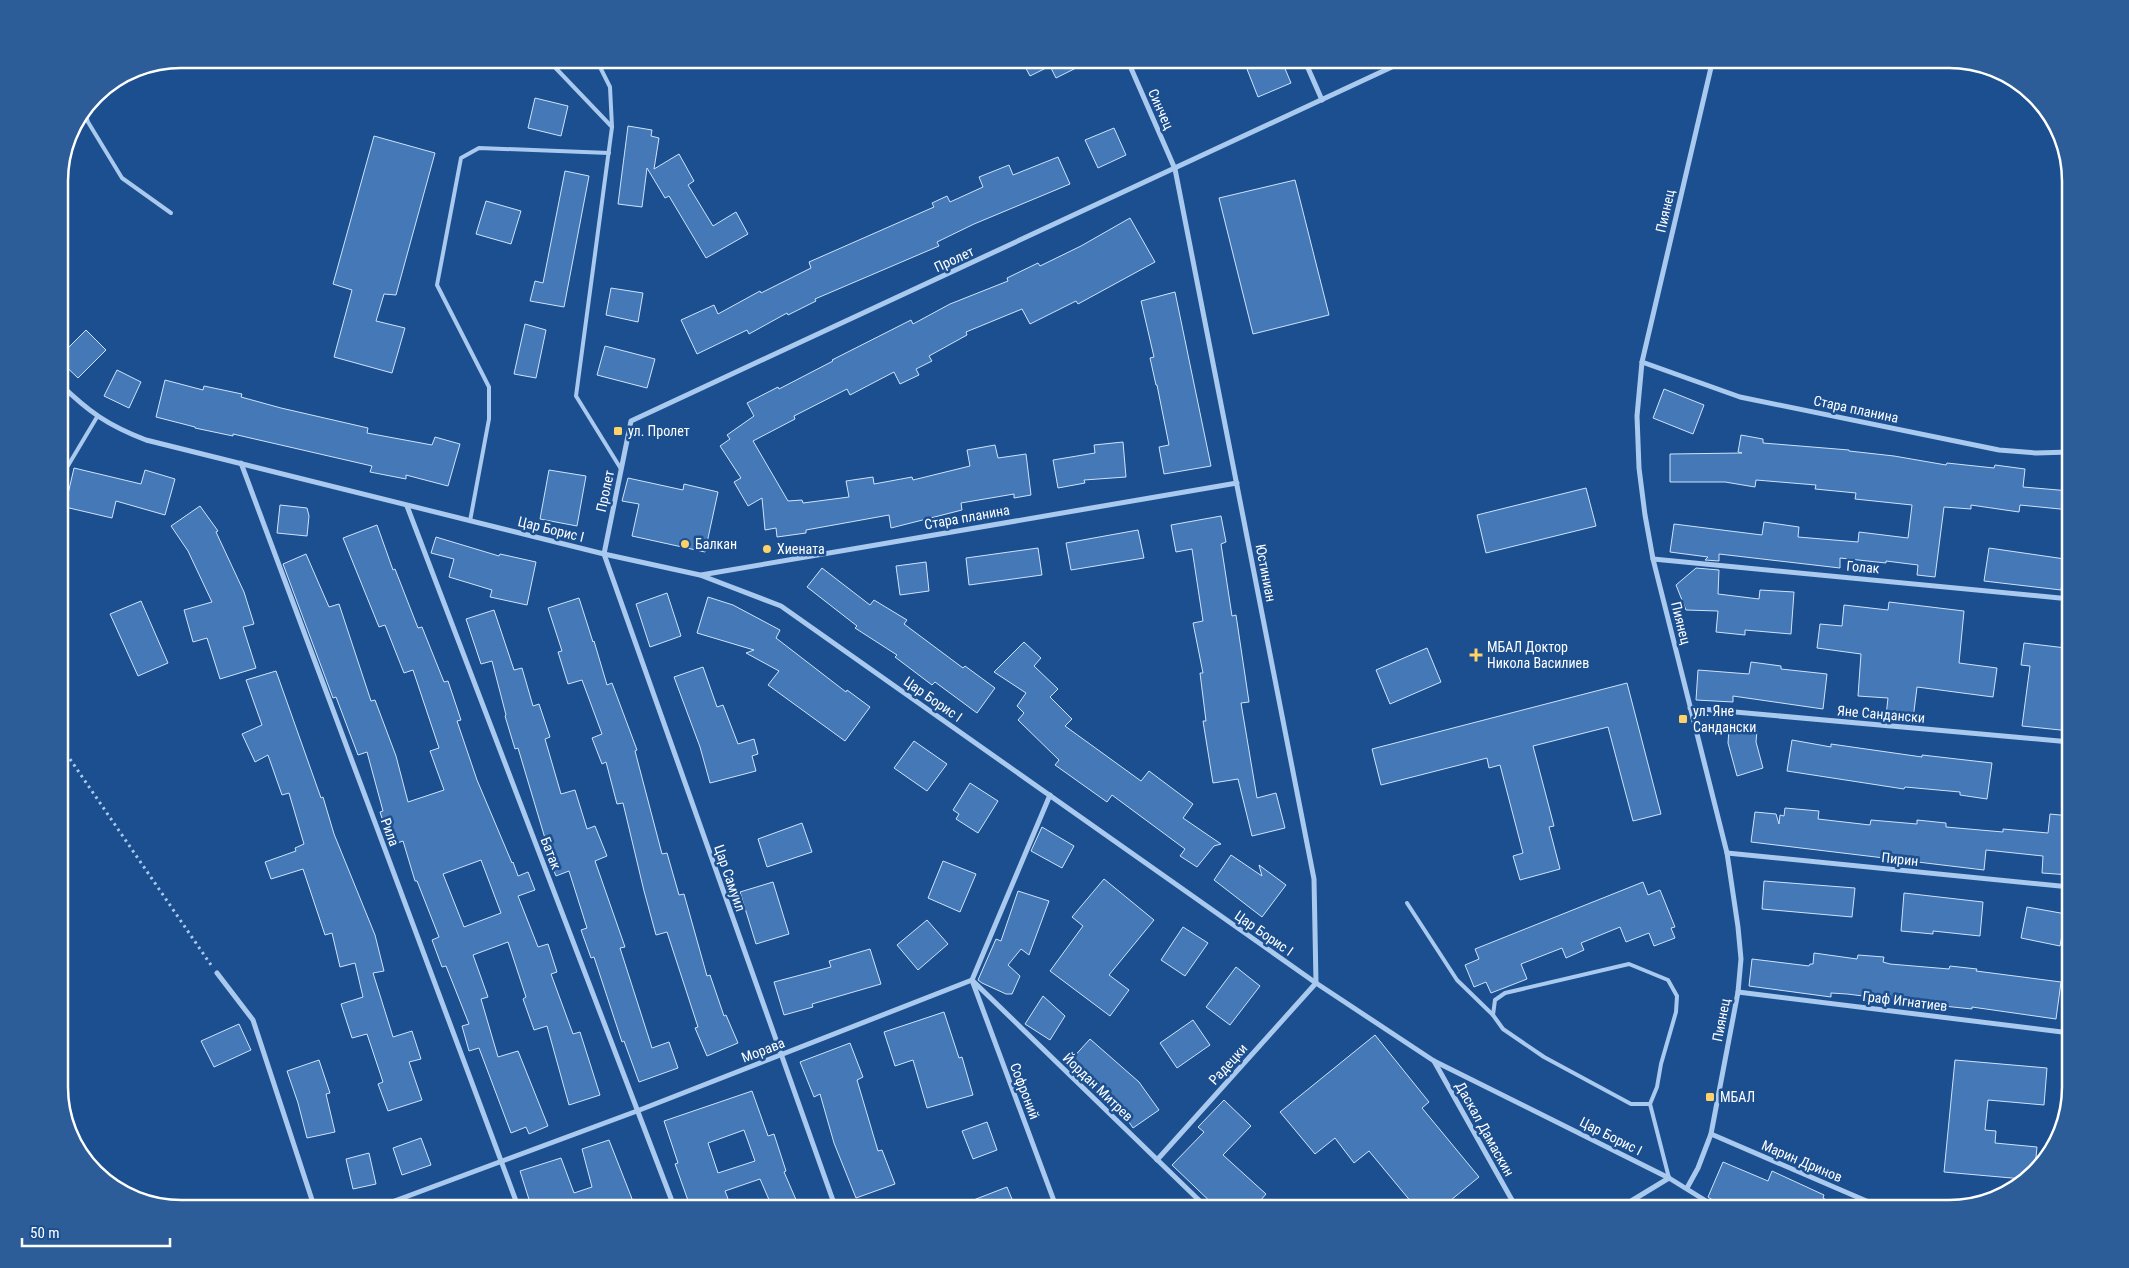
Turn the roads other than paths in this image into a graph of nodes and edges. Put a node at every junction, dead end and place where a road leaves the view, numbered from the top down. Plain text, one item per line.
1 (555, 67) edge
2 (600, 67) edge
3 (1130, 67) edge
4 (1308, 67) edge
5 (1392, 67) edge
6 (1710, 67) edge
7 (1322, 100) junction
8 (87, 118) edge
9 (612, 127) junction
10 (608, 154) junction
11 (1175, 169) junction
12 (171, 213) dead end
13 (1642, 362) junction
14 (68, 392) edge
15 (97, 417) junction
16 (2061, 452) edge
17 (241, 463) junction
18 (68, 466) edge
19 (621, 470) junction
20 (1237, 483) junction
21 (407, 506) junction
22 (470, 521) junction
23 (604, 554) junction
24 (1653, 559) junction
25 (700, 575) junction
26 (2061, 597) edge
27 (1690, 708) junction
28 (2062, 741) edge
29 (1050, 796) junction
30 (1727, 853) junction
31 (2062, 886) edge
32 (1407, 903) dead end
33 (217, 973) road end
34 (972, 980) junction
35 (1316, 983) junction
36 (1738, 992) junction
37 (1493, 1015) junction
38 (2062, 1032) edge
39 (780, 1055) junction
40 (1434, 1061) junction
41 (1650, 1104) junction
42 (638, 1111) junction
43 (1711, 1134) junction
44 (1157, 1160) junction
45 (500, 1161) junction
46 (1669, 1178) junction
47 (1687, 1188) junction
48 (312, 1200) edge
49 (397, 1200) edge
50 (515, 1200) edge
51 (672, 1200) edge
52 (833, 1200) edge
53 (1054, 1200) edge
54 (1199, 1200) edge
55 (1512, 1200) edge
56 (1633, 1200) edge
57 (1705, 1200) edge
58 (1864, 1200) edge

1 - 9 lane
2 - 9 lane
3 - 11 street, Синчец
4 - 7 street
5 - 7 street, Пролет
6 - 13 street, Пиянец
7 - 11 street, Пролет
8 - 12 lane
9 - 10 lane
10 - 19 lane
10 - 22 lane
11 - 19 street, Пролет
11 - 20 street, Юстиниан
13 - 16 street, Стара планина
13 - 24 street, Пиянец
14 - 15 street, Цар Борис I
15 - 17 street, Цар Борис I
15 - 18 lane
17 - 21 street, Цар Борис I
17 - 45 street, Рила
19 - 23 street, Пролет
20 - 25 street, Стара планина
20 - 35 street, Юстиниан
21 - 22 street, Цар Борис I
21 - 42 street, Батак
22 - 23 street, Цар Борис I
23 - 25 street, Цар Борис I
23 - 39 street, Цар Самуил
24 - 26 street, Голак
24 - 27 street, Пиянец
25 - 29 street, Цар Борис I
27 - 28 street, Яне Сандански
27 - 30 street, Пиянец
29 - 34 street
29 - 35 street, Цар Борис I
30 - 31 street, Пирин
30 - 36 street, Пиянец
32 - 37 lane
33 - 48 street
34 - 39 street, Морава
34 - 44 street, Йордан Митрев
34 - 53 street, Софроний
35 - 40 street, Цар Борис I
35 - 44 street, Радецки
36 - 38 street, Граф Игнатиев
36 - 43 street, Пиянец
37 - 41 lane
37 - 41 lane
39 - 42 street, Морава
39 - 52 street, Цар Самуил
40 - 46 street, Цар Борис I
40 - 55 street, Даскал Дамаскин
41 - 46 lane
42 - 45 street, Морава
42 - 51 street, Батак
43 - 47 street, Пиянец
43 - 58 street, Марин Дринов
44 - 54 street, Йордан Митрев
45 - 49 street, Морава
45 - 50 street, Рила
46 - 47 street, Цар Борис I
46 - 56 street
47 - 57 street, Цар Борис I

